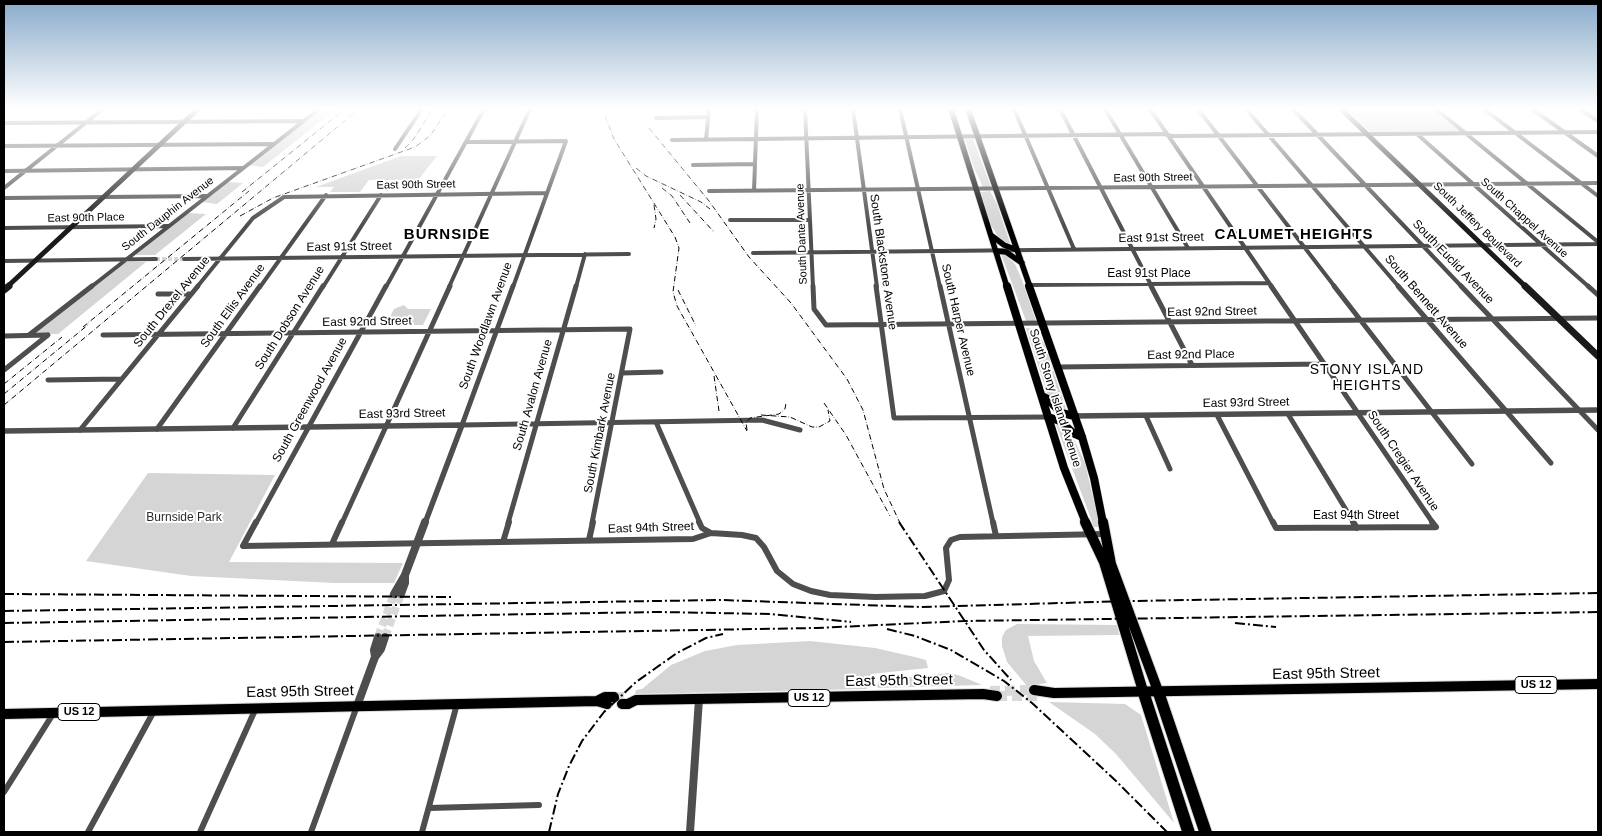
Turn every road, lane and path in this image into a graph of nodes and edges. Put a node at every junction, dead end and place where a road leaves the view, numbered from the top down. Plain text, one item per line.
1 (54, 148) edge
2 (157, 148) edge
3 (269, 148) edge
4 (463, 148) edge
5 (512, 148) edge
6 (563, 148) edge
7 (755, 148) edge
8 (808, 148) edge
9 (858, 148) edge
10 (909, 148) edge
11 (963, 148) edge
12 (983, 148) edge
13 (1031, 148) edge
14 (1080, 148) edge
15 (1128, 148) edge
16 (1177, 148) edge
17 (1227, 148) edge
18 (1279, 148) edge
19 (1330, 148) edge
20 (1382, 148) edge
21 (1433, 148) edge
22 (1484, 148) edge
23 (1535, 148) edge
24 (1587, 148) edge
25 (1598, 156) edge
26 (754, 164) junction
27 (693, 165) dead end
28 (242, 168) junction
29 (133, 170) junction
30 (4, 171) edge
31 (25, 171) junction
32 (1581, 183) junction
33 (1598, 183) edge
34 (1420, 184) junction
35 (1473, 184) junction
36 (1527, 184) junction
37 (1366, 185) junction
38 (1257, 186) junction
39 (1312, 186) junction
40 (1152, 187) junction
41 (1203, 187) junction
42 (4, 188) edge
43 (996, 188) junction
44 (1048, 188) junction
45 (1100, 188) junction
46 (918, 189) junction
47 (976, 189) junction
48 (810, 190) junction
49 (864, 190) junction
50 (708, 191) dead end
51 (754, 191) junction
52 (547, 193) junction
53 (382, 194) junction
54 (437, 194) junction
55 (492, 194) junction
56 (326, 195) junction
57 (207, 196) junction
58 (286, 196) joint
59 (1598, 196) edge
60 (103, 197) junction
61 (4, 198) edge
62 (730, 220) dead end
63 (810, 220) junction
64 (168, 226) junction
65 (71, 227) junction
66 (4, 228) edge
67 (990, 234) junction
68 (1598, 243) edge
69 (1541, 244) junction
70 (1482, 245) junction
71 (1364, 246) junction
72 (1423, 246) junction
73 (1245, 247) junction
74 (1304, 247) junction
75 (1132, 248) junction
76 (1188, 248) junction
77 (1074, 249) junction
78 (1017, 250) junction
79 (932, 251) junction
80 (996, 251) junction
81 (872, 252) junction
82 (753, 253) dead end
83 (812, 253) junction
84 (585, 254) junction
85 (629, 254) dead end
86 (524, 255) junction
87 (403, 256) junction
88 (464, 256) junction
89 (281, 257) junction
90 (342, 257) junction
91 (187, 258) tunnel mouth
92 (220, 258) junction
93 (126, 259) junction
94 (155, 259) tunnel mouth
95 (4, 260) edge
96 (36, 260) junction
97 (1022, 264) junction
98 (1269, 282) junction
99 (1150, 284) junction
100 (1030, 285) junction
101 (4, 290) edge
102 (158, 294) dead end
103 (191, 294) junction
104 (1598, 295) edge
105 (1559, 318) junction
106 (1598, 318) edge
107 (1493, 319) junction
108 (1361, 320) junction
109 (1428, 320) junction
110 (1295, 321) junction
111 (1170, 322) junction
112 (1019, 324) junction
113 (1043, 324) junction
114 (826, 325) joint
115 (948, 325) junction
116 (882, 326) junction
117 (630, 329) joint
118 (497, 330) junction
119 (564, 330) junction
120 (429, 331) junction
121 (294, 332) junction
122 (361, 332) junction
123 (226, 333) junction
124 (158, 334) junction
125 (103, 335) dead end
126 (4, 336) edge
127 (29, 336) junction
128 (1598, 356) edge
129 (1325, 364) junction
130 (1192, 365) junction
131 (1058, 367) junction
132 (4, 370) edge
133 (662, 372) dead end
134 (622, 373) junction
135 (121, 379) junction
136 (48, 380) dead end
137 (1042, 396) junction
138 (1580, 410) junction
139 (1598, 410) edge
140 (1506, 411) junction
141 (1432, 412) junction
142 (1358, 413) junction
143 (1288, 414) junction
144 (1217, 415) junction
145 (1075, 416) junction
146 (1146, 416) junction
147 (969, 417) junction
148 (1048, 417) junction
149 (894, 418) joint
150 (612, 422) junction
151 (656, 422) junction
152 (537, 424) junction
153 (462, 425) junction
154 (386, 426) junction
155 (309, 427) junction
156 (234, 428) junction
157 (157, 429) junction
158 (80, 430) junction
159 (800, 430) dead end
160 (1598, 430) edge
161 (4, 431) edge
162 (1082, 437) junction
163 (1551, 463) dead end
164 (1472, 464) dead end
165 (1170, 469) dead end
166 (1436, 527) joint
167 (1356, 528) junction
168 (711, 533) junction
169 (1091, 534) junction
170 (1105, 534) junction
171 (996, 536) junction
172 (589, 540) junction
173 (503, 542) junction
174 (417, 543) junction
175 (332, 544) junction
176 (243, 546) joint
177 (398, 594) tunnel mouth
178 (382, 637) tunnel mouth
179 (1598, 684) edge
180 (1143, 691) junction
181 (1158, 691) junction
182 (1037, 693) tunnel mouth
183 (990, 694) tunnel mouth
184 (699, 699) junction
185 (458, 704) junction
186 (357, 706) junction
187 (256, 708) junction
188 (154, 710) junction
189 (53, 713) junction
190 (4, 714) edge
191 (4, 792) edge
192 (539, 805) dead end
193 (429, 808) junction
194 (88, 832) edge
195 (200, 832) edge
196 (311, 832) edge
197 (422, 832) edge
198 (690, 832) edge
199 (1189, 832) edge
200 (1206, 832) edge

1 - 31 street
2 - 29 main road
3 - 28 street, South Dauphin Avenue
4 - 54 street, South Greenwood Avenue
5 - 55 street
6 - 52 street, South Woodlawn Avenue
7 - 26 street
8 - 48 street, South Dante Avenue
9 - 49 street, South Blackstone Avenue
10 - 46 street, South Harper Avenue
11 - 47 main road, South Stony Island Avenue
12 - 43 main road, South Stony Island Avenue
13 - 44 street
14 - 45 street
15 - 40 street
16 - 41 street, South Cregier Avenue
17 - 38 street
18 - 39 street, South Bennett Avenue
19 - 37 street, South Euclid Avenue
20 - 34 main road, South Jeffery Boulevard
21 - 35 street, South Chappel Avenue
22 - 36 street
23 - 32 street
24 - 25 street
26 - 27 street
26 - 51 street
28 - 29 street
28 - 57 street, South Dauphin Avenue
29 - 31 street
29 - 60 main road
30 - 31 street
31 - 42 street
32 - 33 street, East 90th Street
32 - 36 street, East 90th Street
32 - 59 street
34 - 35 street, East 90th Street
34 - 37 street, East 90th Street
34 - 70 main road, South Jeffery Boulevard
35 - 36 street, East 90th Street
35 - 69 street, South Chappel Avenue
36 - 68 street
37 - 39 street, East 90th Street
37 - 72 street, South Euclid Avenue
38 - 39 street, East 90th Street
38 - 41 street, East 90th Street
38 - 74 street
39 - 71 street, South Bennett Avenue
40 - 41 street, East 90th Street
40 - 45 street, East 90th Street
40 - 76 street
41 - 73 street, South Cregier Avenue
43 - 44 street, East 90th Street
43 - 47 street, East 90th Street
43 - 78 main road, South Stony Island Avenue
44 - 45 street, East 90th Street
44 - 77 street
45 - 75 street
46 - 47 street, East 90th Street
46 - 49 street, East 90th Street
46 - 79 street, South Harper Avenue
47 - 67 main road, South Stony Island Avenue
48 - 49 street, East 90th Street
48 - 51 street, East 90th Street
48 - 63 street, South Dante Avenue
49 - 81 street, South Blackstone Avenue
50 - 51 street, East 90th Street
52 - 55 street, East 90th Street
52 - 86 street, South Woodlawn Avenue
53 - 54 street, East 90th Street
53 - 56 street, East 90th Street
53 - 90 street, South Dobson Avenue
54 - 55 street, East 90th Street
54 - 87 street, South Greenwood Avenue
55 - 88 street
56 - 58 street, East 90th Street
56 - 89 street, South Ellis Avenue
57 - 60 street
57 - 64 street, South Dauphin Avenue
58 - 92 street, South Drexel Avenue
60 - 61 street
60 - 65 main road
62 - 63 street
63 - 83 street, South Dante Avenue
64 - 65 street, East 90th Place
64 - 93 street, South Dauphin Avenue
65 - 66 street, East 90th Place
65 - 96 main road
67 - 78 main road
67 - 80 main road, South Stony Island Avenue
68 - 69 street, East 91st Street
69 - 70 street, East 91st Street
69 - 104 street, South Chappel Avenue
70 - 72 street, East 91st Street
70 - 105 main road, South Jeffery Boulevard
71 - 72 street, East 91st Street
71 - 74 street, East 91st Street
71 - 109 street, South Bennett Avenue
72 - 107 street, South Euclid Avenue
73 - 74 street, East 91st Street
73 - 76 street, East 91st Street
73 - 98 street, South Cregier Avenue
74 - 108 street
75 - 76 street, East 91st Street
75 - 77 street, East 91st Street
75 - 99 street
77 - 78 street, East 91st Street
78 - 80 street, East 91st Street
78 - 97 main road, South Stony Island Avenue
79 - 80 street, East 91st Street
79 - 81 street, East 91st Street
79 - 115 street, South Harper Avenue
80 - 97 main road
80 - 112 main road, South Stony Island Avenue
81 - 83 street, East 91st Street
81 - 116 street, South Blackstone Avenue
82 - 83 street, East 91st Street
83 - 114 street, South Dante Avenue
84 - 85 street, East 91st Street
84 - 86 street, East 91st Street
84 - 119 street, South Avalon Avenue
86 - 88 street, East 91st Street
86 - 118 street, South Woodlawn Avenue
87 - 88 street, East 91st Street
87 - 90 street, East 91st Street
87 - 122 street, South Greenwood Avenue
88 - 120 street
89 - 90 street, East 91st Street
89 - 92 street, East 91st Street
89 - 123 street, South Ellis Avenue
90 - 121 street, South Dobson Avenue
91 - 92 street, East 91st Street
92 - 103 street, South Drexel Avenue
93 - 94 street
93 - 96 street
93 - 127 street, South Dauphin Avenue
95 - 96 street
96 - 101 main road
97 - 100 main road, South Stony Island Avenue
98 - 99 street, East 91st Place
98 - 110 street, South Cregier Avenue
99 - 100 street, East 91st Place
99 - 111 street
100 - 113 main road, South Stony Island Avenue
102 - 103 street
103 - 124 street, South Drexel Avenue
105 - 106 street, East 92nd Street
105 - 107 street, East 92nd Street
105 - 128 main road, South Jeffery Boulevard
107 - 109 street, East 92nd Street
107 - 138 street, South Euclid Avenue
108 - 109 street, East 92nd Street
108 - 110 street, East 92nd Street
108 - 141 street
109 - 140 street, South Bennett Avenue
110 - 111 street, East 92nd Street
110 - 129 street, South Cregier Avenue
111 - 113 street, East 92nd Street
111 - 130 street
112 - 113 street, East 92nd Street
112 - 115 street, East 92nd Street
112 - 137 main road, South Stony Island Avenue
113 - 131 main road, South Stony Island Avenue
114 - 116 street, East 92nd Street
115 - 116 street, East 92nd Street
115 - 147 street, South Harper Avenue
116 - 149 street, South Blackstone Avenue
117 - 119 street, East 92nd Street
117 - 134 street, South Kimbark Avenue
118 - 119 street, East 92nd Street
118 - 120 street, East 92nd Street
118 - 153 street, South Woodlawn Avenue
119 - 152 street, South Avalon Avenue
120 - 122 street, East 92nd Street
120 - 154 street
121 - 122 street, East 92nd Street
121 - 123 street, East 92nd Street
121 - 156 street, South Dobson Avenue
122 - 155 street, South Greenwood Avenue
123 - 124 street, East 92nd Street
123 - 157 street, South Ellis Avenue
124 - 125 street, East 92nd Street
124 - 135 street, South Drexel Avenue
126 - 127 street
127 - 132 street
129 - 130 street, East 92nd Place
129 - 142 street, South Cregier Avenue
130 - 131 street, East 92nd Place
131 - 145 main road, South Stony Island Avenue
133 - 134 street
134 - 150 street, South Kimbark Avenue
135 - 136 street
135 - 158 street, South Drexel Avenue
137 - 145 main road
137 - 148 main road, South Stony Island Avenue
138 - 139 street, East 93rd Street
138 - 140 street, East 93rd Street
138 - 160 street, South Euclid Avenue
140 - 141 street, East 93rd Street
140 - 163 street, South Bennett Avenue
141 - 142 street, East 93rd Street
141 - 164 street
142 - 143 street, East 93rd Street
142 - 166 street, South Cregier Avenue
143 - 144 street, East 93rd Street
143 - 167 street
144 - 146 street, East 93rd Street
144 - 167 street, East 94th Street
145 - 146 street, East 93rd Street
145 - 148 street, East 93rd Street
145 - 162 main road, South Stony Island Avenue
146 - 165 street
147 - 148 street, East 93rd Street
147 - 149 street, East 93rd Street
147 - 171 street, South Harper Avenue
148 - 162 main road
148 - 169 main road, South Stony Island Avenue
150 - 151 street, East 93rd Street
150 - 152 street, East 93rd Street
150 - 172 street, South Kimbark Avenue
151 - 159 street, East 93rd Street
151 - 168 street
152 - 153 street, East 93rd Street
152 - 173 street, South Avalon Avenue
153 - 154 street, East 93rd Street
153 - 174 street, South Woodlawn Avenue
154 - 155 street, East 93rd Street
154 - 175 street
155 - 156 street, East 93rd Street
155 - 176 street, South Greenwood Avenue
156 - 157 street, East 93rd Street
157 - 158 street, East 93rd Street
158 - 161 street, East 93rd Street
162 - 170 main road, South Stony Island Avenue
166 - 167 street, East 94th Street
168 - 171 street, East 94th Street
168 - 172 street, East 94th Street
169 - 170 street, East 94th Street
169 - 171 street, East 94th Street
169 - 180 main road, South Stony Island Avenue
170 - 181 main road, South Stony Island Avenue
172 - 173 street, East 94th Street
173 - 174 street, East 94th Street
174 - 175 street, East 94th Street
174 - 177 street, South Woodlawn Avenue
175 - 176 street, East 94th Street
178 - 186 street
179 - 181 main road, East 95th Street / US 12
180 - 181 main road, East 95th Street / US 12
180 - 182 main road, East 95th Street / US 12
180 - 199 highway
181 - 200 highway
183 - 184 main road, East 95th Street / US 12
184 - 185 main road, East 95th Street / US 12
184 - 198 street
185 - 186 main road, East 95th Street / US 12
185 - 193 street
186 - 187 main road, East 95th Street / US 12
186 - 196 street
187 - 188 main road, East 95th Street / US 12
187 - 195 street
188 - 189 main road, East 95th Street / US 12
188 - 194 street
189 - 190 main road, East 95th Street / US 12
189 - 191 street
192 - 193 street
193 - 197 street

